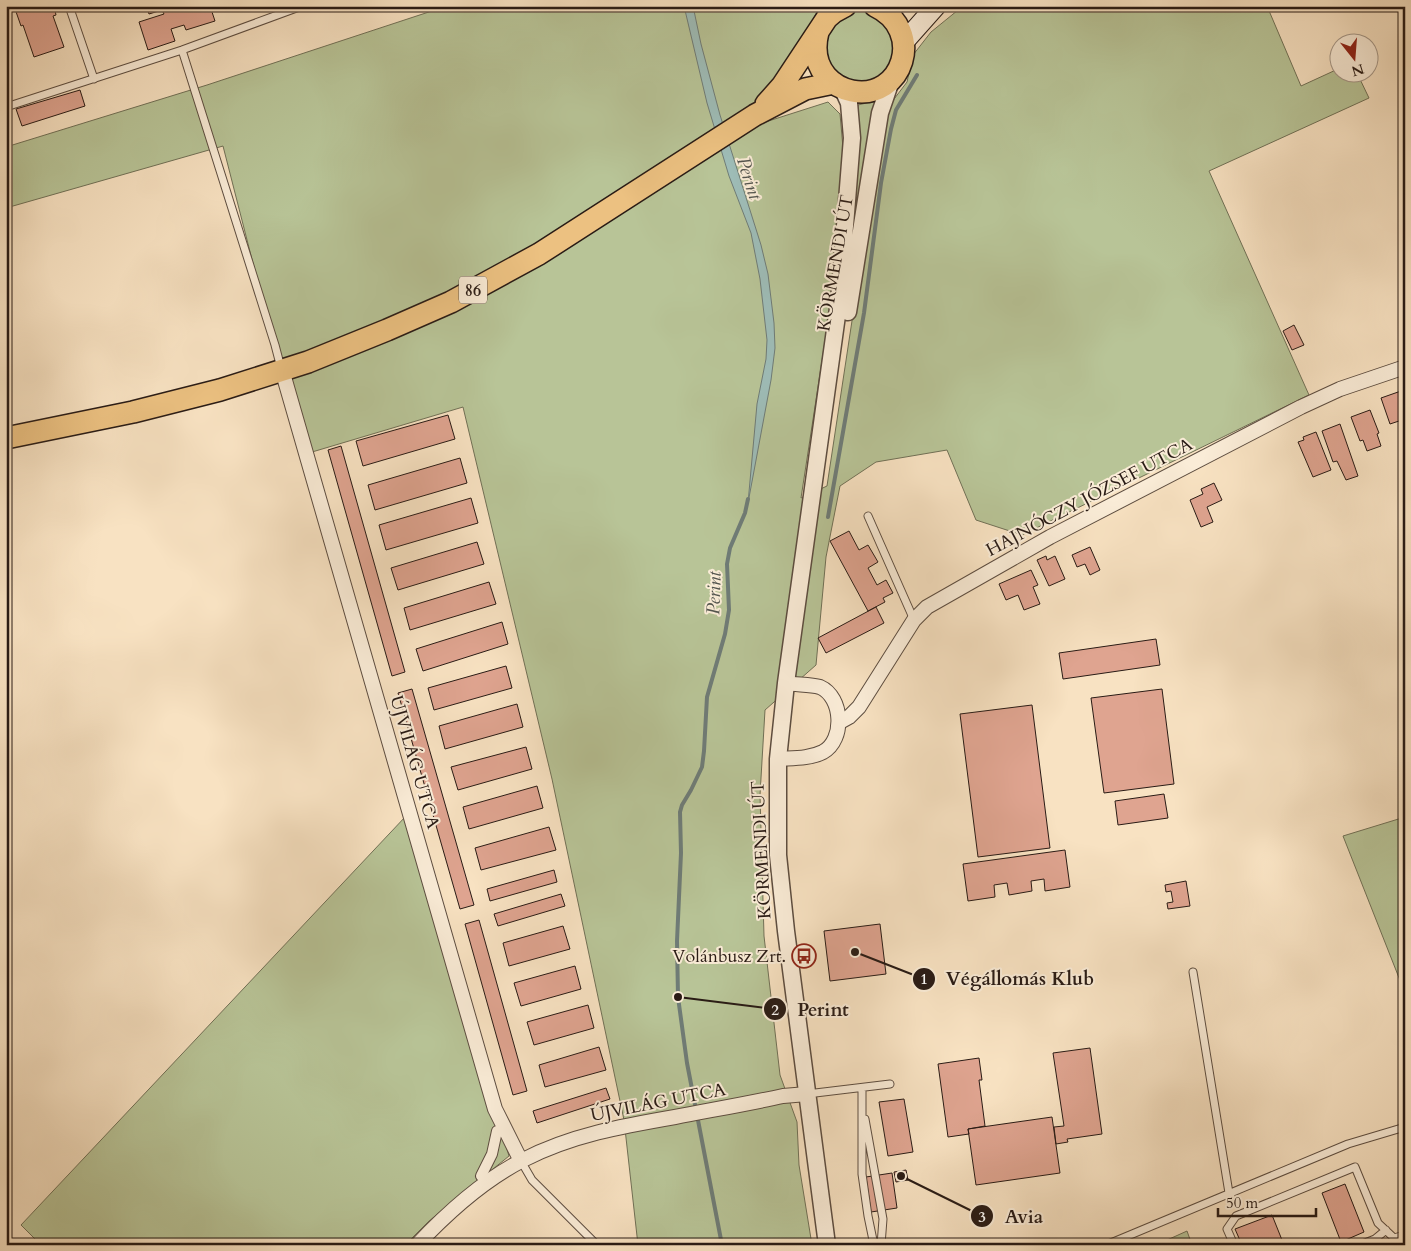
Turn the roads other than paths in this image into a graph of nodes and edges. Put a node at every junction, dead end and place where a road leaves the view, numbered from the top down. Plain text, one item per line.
1 (78, 6) edge
2 (302, 6) edge
3 (845, 6) edge
4 (936, 6) edge
5 (880, 7) edge
6 (69, 8) edge
7 (825, 19) edge
8 (904, 42) junction
9 (182, 50) junction
10 (892, 78) junction
11 (94, 80) junction
12 (837, 85) junction
13 (6, 107) edge
14 (755, 115) junction
15 (1405, 367) edge
16 (282, 370) junction
17 (6, 438) edge
18 (819, 454) junction
19 (868, 516) dead end
20 (914, 620) junction
21 (786, 684) junction
22 (840, 722) junction
23 (778, 759) junction
24 (1193, 972) dead end
25 (890, 1084) dead end
26 (862, 1089) junction
27 (807, 1094) junction
28 (862, 1102) junction
29 (1405, 1127) edge
30 (497, 1131) dead end
31 (521, 1161) junction
32 (481, 1176) dead end
33 (1229, 1192) junction
34 (1386, 1230) junction
35 (1405, 1235) edge
36 (417, 1245) edge
37 (597, 1245) edge
38 (827, 1245) edge
39 (874, 1245) edge
40 (881, 1245) edge
41 (1106, 1245) edge
42 (1234, 1245) edge
43 (1360, 1245) edge

1 - 6 lane
2 - 9 lane
3 - 7 main road, 86
4 - 8 main road
5 - 8 main road
6 - 11 lane
7 - 12 main road
7 - 14 main road, 86
8 - 10 main road
9 - 11 lane
9 - 16 lane
10 - 12 main road, 86
10 - 18 street, KÖRMENDI ÚT
11 - 13 lane
12 - 14 main road, 86
12 - 18 street, KÖRMENDI ÚT
14 - 16 main road, 86
15 - 20 street, HAJNÓCZY JÓZSEF UTCA
16 - 17 main road, 86
16 - 31 street, ÚJVILÁG UTCA
18 - 21 street, KÖRMENDI ÚT
19 - 20 lane
20 - 22 street, HAJNÓCZY JÓZSEF UTCA
21 - 22 street
21 - 23 street, KÖRMENDI ÚT
22 - 23 street
23 - 27 street, KÖRMENDI ÚT
24 - 33 lane
25 - 26 lane
26 - 27 lane
26 - 28 lane
27 - 31 street, ÚJVILÁG UTCA
27 - 38 street, KÖRMENDI ÚT
28 - 39 lane
28 - 40 lane
29 - 33 lane
30 - 32 street
31 - 36 street, ÚJVILÁG UTCA
31 - 37 lane
33 - 41 lane
34 - 35 lane
34 - 42 lane
34 - 43 lane

